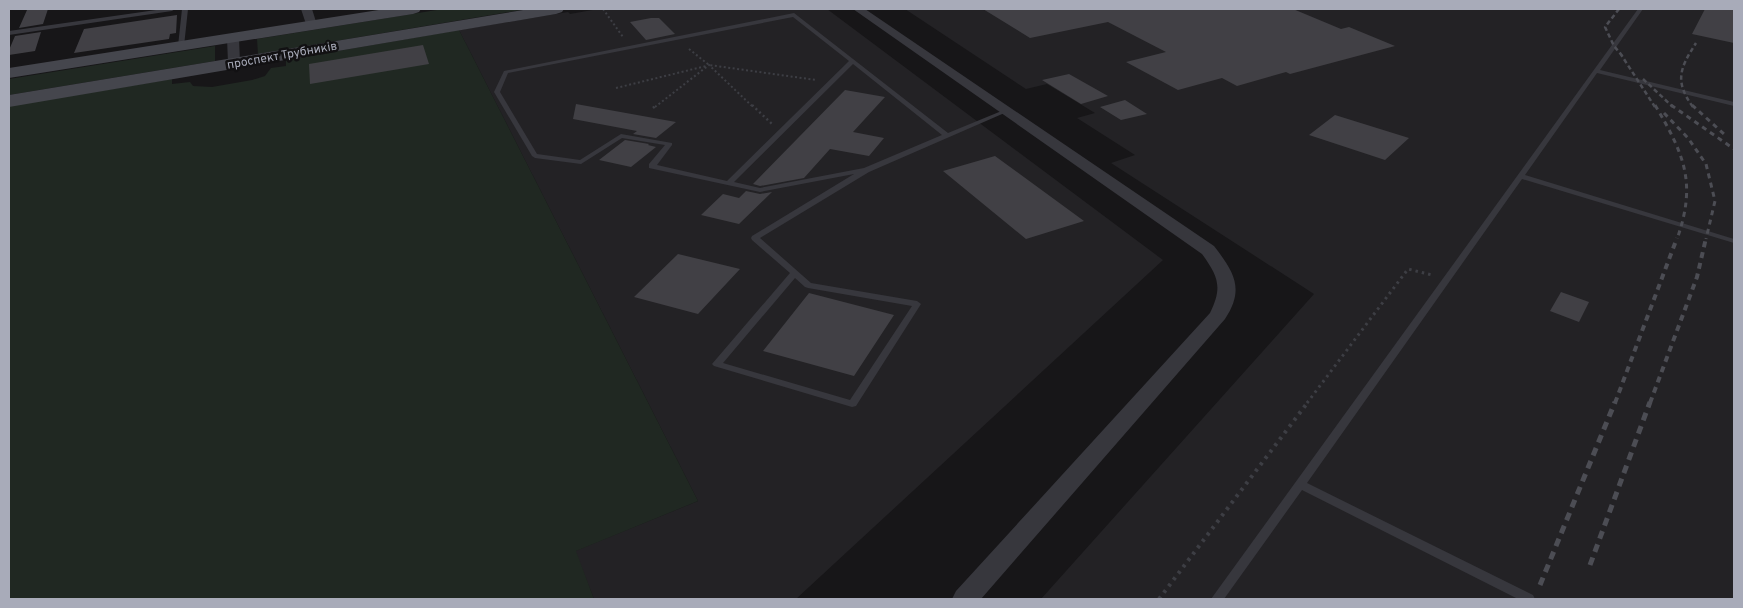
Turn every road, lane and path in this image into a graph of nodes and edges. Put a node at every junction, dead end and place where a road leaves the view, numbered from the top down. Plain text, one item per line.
1 (172, 9) edge
2 (185, 9) edge
3 (412, 9) edge
4 (556, 9) edge
5 (604, 9) edge
6 (858, 9) edge
7 (1640, 9) edge
8 (309, 17) edge
9 (9, 33) edge
10 (233, 38) junction
11 (675, 38) junction
12 (182, 46) junction
13 (630, 47) junction
14 (853, 61) junction
15 (234, 63) junction
16 (709, 65) junction
17 (1596, 71) junction
18 (9, 73) edge
19 (831, 82) junction
20 (616, 88) dead end
21 (9, 101) edge
22 (1734, 104) edge
23 (653, 108) dead end
24 (1006, 111) junction
25 (780, 132) junction
26 (947, 136) junction
27 (866, 170) junction
28 (1520, 176) junction
29 (729, 183) junction
30 (1734, 241) edge
31 (795, 273) junction
32 (1446, 279) junction
33 (1300, 484) junction
34 (965, 599) edge
35 (1159, 599) edge
36 (1217, 599) edge
37 (1529, 599) edge

1 - 9 lane
2 - 12 lane
3 - 8 main road, проспект Трубників
4 - 15 main road, проспект Трубників
5 - 13 path
6 - 24 street
7 - 17 lane
8 - 10 main road, проспект Трубників
10 - 12 main road, проспект Трубників
10 - 15 street
11 - 13 lane
11 - 14 lane
11 - 16 path
12 - 18 main road, проспект Трубників
13 - 29 lane
14 - 19 lane
14 - 26 lane
15 - 21 main road, проспект Трубників
16 - 19 path
16 - 20 path
16 - 23 path
16 - 25 path
17 - 22 lane
17 - 28 lane
19 - 25 lane
24 - 26 lane
24 - 34 street
25 - 29 lane
26 - 27 lane
27 - 29 lane
27 - 31 lane
28 - 30 lane
28 - 32 lane
31 - 31 lane
32 - 33 lane
32 - 35 path
33 - 36 lane
33 - 37 lane

